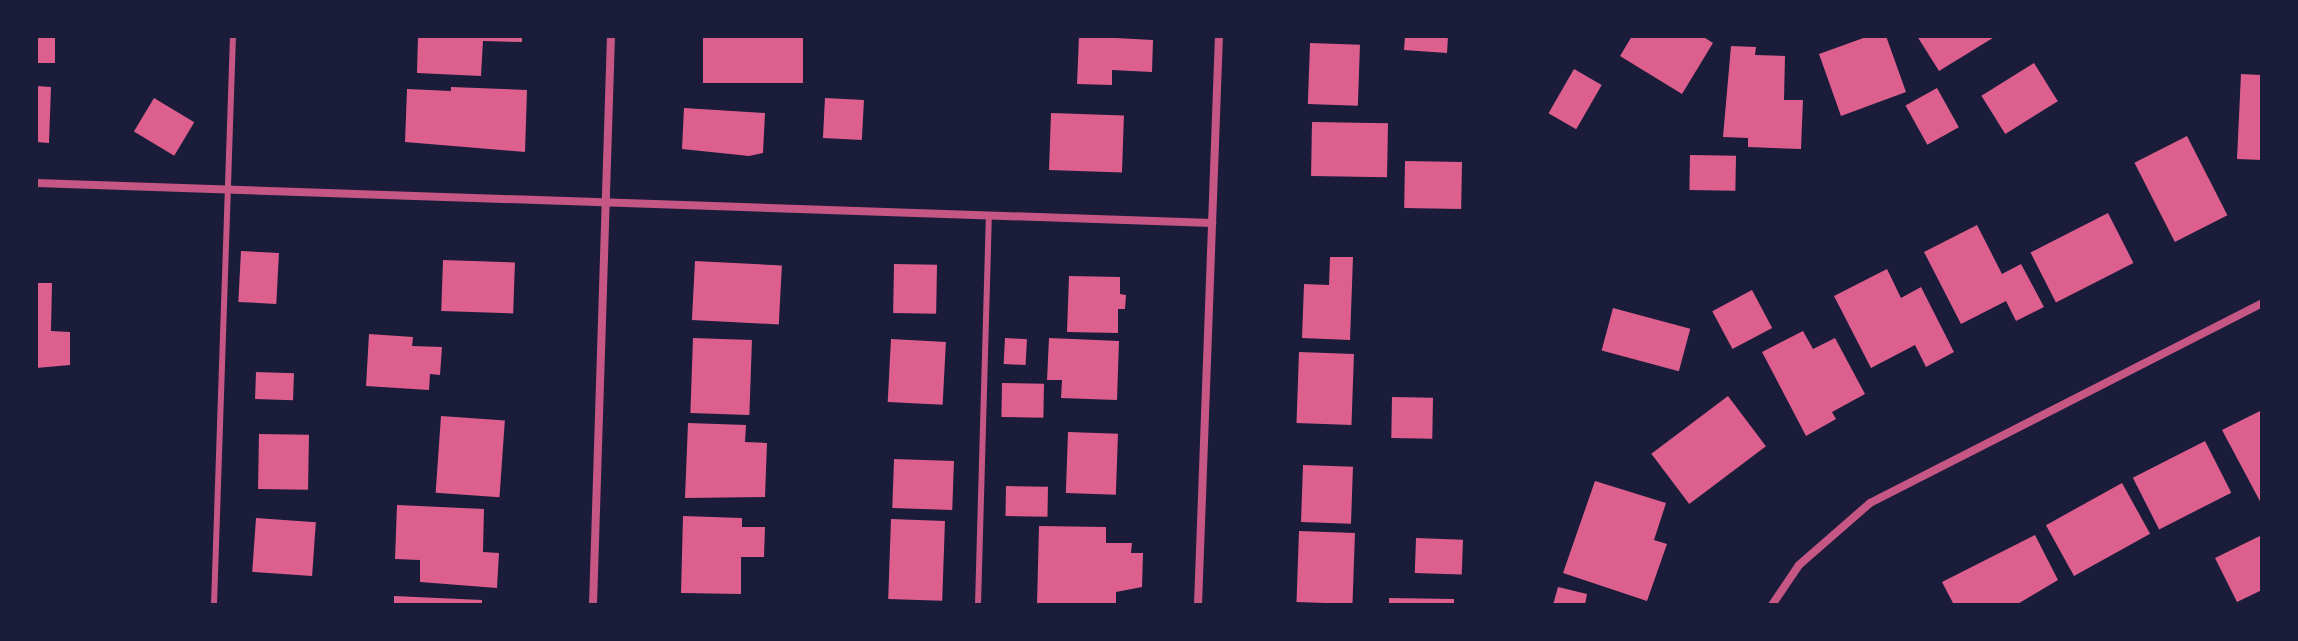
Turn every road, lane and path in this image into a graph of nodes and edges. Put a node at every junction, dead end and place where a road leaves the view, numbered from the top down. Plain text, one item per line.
1 (233, 36) edge
2 (611, 36) edge
3 (1219, 36) edge
4 (36, 183) edge
5 (228, 190) junction
6 (605, 206) junction
7 (989, 217) junction
8 (1212, 223) junction
9 (2262, 303) edge
10 (214, 605) edge
11 (593, 605) edge
12 (978, 605) edge
13 (1198, 605) edge
14 (1772, 605) edge

1 - 5 lane
2 - 6 street
3 - 8 street
4 - 5 street
5 - 6 street
5 - 10 lane
6 - 7 street
6 - 11 street
7 - 8 street
7 - 12 lane
8 - 13 street
9 - 14 street

